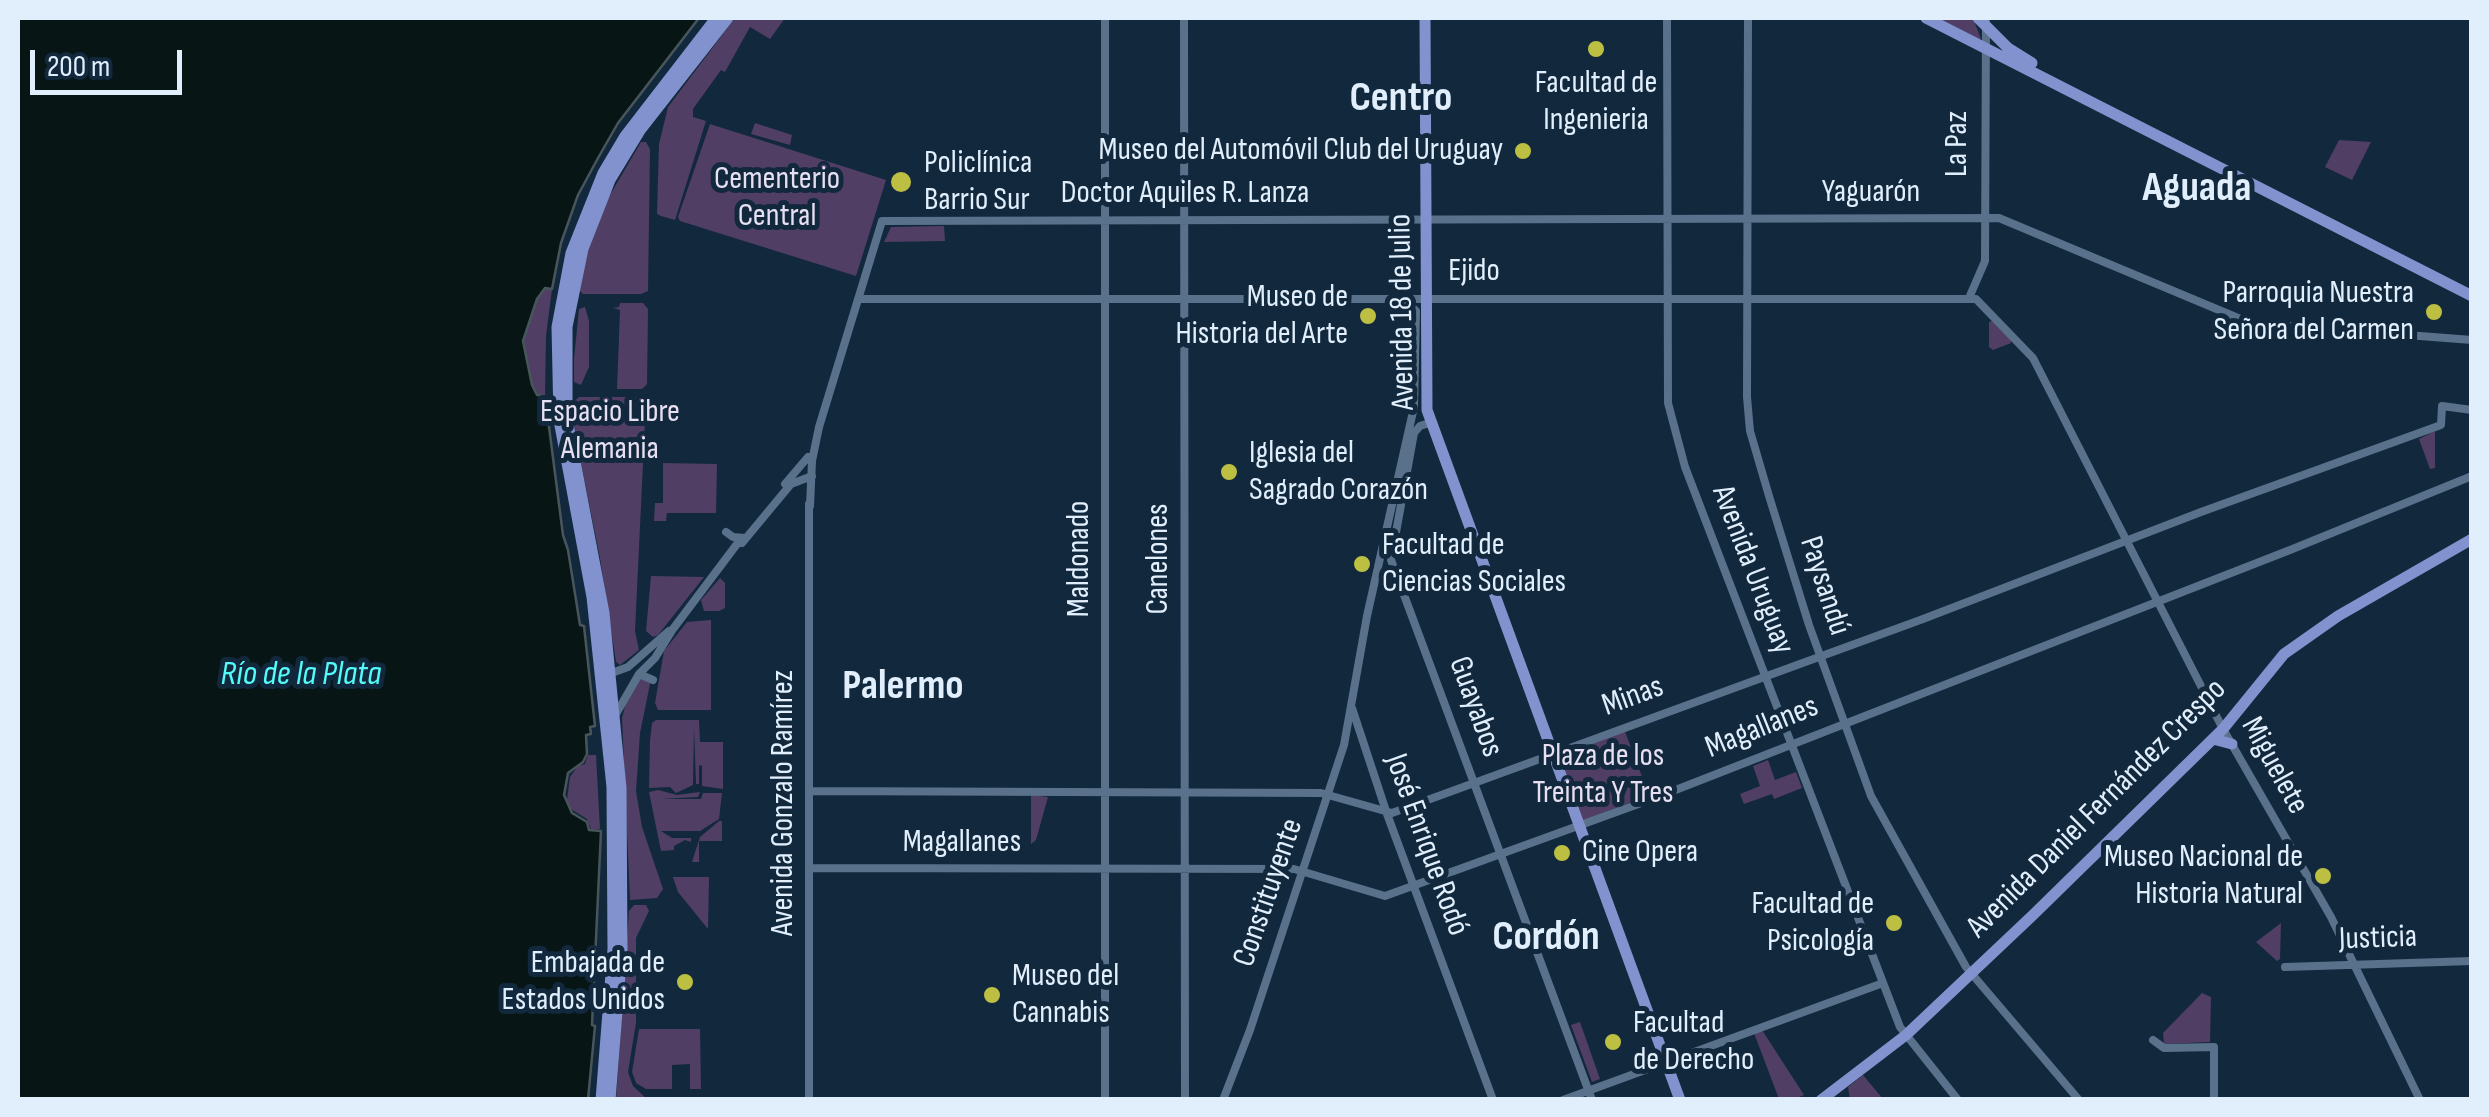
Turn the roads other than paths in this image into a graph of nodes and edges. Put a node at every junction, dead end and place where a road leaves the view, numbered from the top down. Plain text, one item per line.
1 (716, 18) edge
2 (728, 18) edge
3 (1105, 18) edge
4 (1184, 18) edge
5 (1426, 18) edge
6 (1667, 18) edge
7 (1748, 18) edge
8 (1926, 18) edge
9 (1983, 21) edge
10 (1985, 48) junction
11 (1667, 217) junction
12 (1184, 218) junction
13 (1748, 218) junction
14 (1986, 218) junction
15 (1105, 219) junction
16 (1425, 219) junction
17 (882, 221) joint
18 (2472, 293) edge
19 (1184, 298) junction
20 (1400, 298) junction
21 (1425, 298) junction
22 (1667, 298) junction
23 (1969, 298) junction
24 (858, 299) junction
25 (1105, 299) junction
26 (1748, 299) junction
27 (1419, 330) junction
28 (2472, 340) edge
29 (1416, 387) joint
30 (2472, 410) edge
31 (1429, 422) junction
32 (819, 427) junction
33 (808, 457) junction
34 (2472, 476) edge
35 (810, 477) junction
36 (774, 502) junction
37 (726, 532) dead end
38 (2472, 539) edge
39 (743, 540) junction
40 (2128, 540) junction
41 (2158, 600) junction
42 (673, 628) junction
43 (1820, 655) junction
44 (608, 674) junction
45 (639, 674) junction
46 (1766, 674) junction
47 (652, 680) dead end
48 (1352, 699) junction
49 (616, 714) junction
50 (1354, 720) joint
51 (1843, 722) junction
52 (2224, 729) junction
53 (2212, 740) junction
54 (1792, 743) junction
55 (2232, 744) junction
56 (1550, 754) junction
57 (1476, 782) junction
58 (809, 792) junction
59 (1106, 792) junction
60 (1184, 792) junction
61 (1329, 794) junction
62 (1387, 814) junction
63 (1576, 827) junction
64 (1502, 853) junction
65 (809, 868) junction
66 (1104, 868) junction
67 (1184, 868) junction
68 (1302, 871) junction
69 (1414, 886) junction
70 (2472, 961) edge
71 (2356, 965) junction
72 (2286, 967) dead end
73 (1971, 974) junction
74 (1883, 983) junction
75 (1906, 1035) junction
76 (2153, 1040) dead end
77 (1663, 1062) junction
78 (1591, 1095) edge
79 (601, 1100) edge
80 (610, 1100) edge
81 (809, 1100) edge
82 (1105, 1100) edge
83 (1185, 1100) edge
84 (1223, 1100) edge
85 (1493, 1100) edge
86 (1563, 1100) edge
87 (1677, 1100) edge
88 (1821, 1100) edge
89 (1958, 1100) edge
90 (2078, 1100) edge
91 (2214, 1100) edge
92 (2420, 1100) edge

1 - 44 main road
2 - 44 main road
3 - 15 street, Maldonado
4 - 12 street, Canelones
5 - 16 main road, Avenida 18 de Julio
6 - 11 street, Avenida Uruguay
7 - 13 street, Paysandú
8 - 10 main road
9 - 10 street, La Paz
9 - 18 main road
10 - 14 street, La Paz
10 - 18 main road
11 - 13 street, Yaguarón
11 - 16 street, Yaguarón
11 - 22 street, Avenida Uruguay
12 - 15 street, Doctor Aquiles R. Lanza
12 - 16 street, Doctor Aquiles R. Lanza
12 - 19 street, Canelones
13 - 14 street, Yaguarón
13 - 26 street, Paysandú
14 - 23 street, La Paz
14 - 28 street, Yaguarón
15 - 17 street, Doctor Aquiles R. Lanza
15 - 25 street, Maldonado
16 - 21 main road, Avenida 18 de Julio
17 - 24 street, Avenida Gonzalo Ramírez
19 - 20 street, Ejido
19 - 25 street, Ejido
19 - 60 street, Canelones
20 - 21 street, Ejido
20 - 27 street, Avenida 18 de Julio
21 - 22 street, Ejido
21 - 27 main road, Avenida 18 de Julio
21 - 31 main road, Avenida 18 de Julio
22 - 26 street, Ejido
22 - 46 street, Avenida Uruguay
23 - 26 street, Ejido
23 - 40 street, Miguelete
24 - 25 street, Ejido
24 - 32 street, Avenida Gonzalo Ramírez
25 - 59 street, Maldonado
26 - 43 street, Paysandú
27 - 29 street, Avenida 18 de Julio
27 - 31 main road, Avenida 18 de Julio
29 - 48 street, Constituyente
30 - 40 street, Minas
31 - 56 main road, Avenida 18 de Julio
31 - 57 street, Guayabos
32 - 33 street, Avenida Gonzalo Ramírez
32 - 35 street, Avenida Gonzalo Ramírez
33 - 35 street, Avenida Gonzalo Ramírez
33 - 36 street
34 - 41 street, Magallanes
35 - 36 street
35 - 58 street, Avenida Gonzalo Ramírez
36 - 39 street
37 - 39 street
38 - 52 main road, Avenida Daniel Fernández Crespo
39 - 42 street
40 - 41 street, Miguelete
40 - 43 street, Minas
41 - 51 street, Magallanes
41 - 52 street, Miguelete
42 - 44 street
42 - 45 street
43 - 46 street, Minas
43 - 51 street, Paysandú
44 - 49 main road
44 - 79 main road
45 - 47 street
45 - 49 street
46 - 54 street, Avenida Uruguay
46 - 56 street, Minas
48 - 50 street, Constituyente
48 - 61 street, Constituyente
49 - 80 main road
50 - 62 street, José Enrique Rodó
51 - 54 street, Magallanes
51 - 73 street, Paysandú
52 - 53 main road, Avenida Daniel Fernández Crespo
52 - 55 street, Miguelete
53 - 55 main road
53 - 73 main road, Avenida Daniel Fernández Crespo
54 - 63 street, Magallanes
54 - 74 street, Avenida Uruguay
55 - 71 street, Miguelete
56 - 57 street, Minas
56 - 63 main road, Avenida 18 de Julio
57 - 62 street, Minas
57 - 64 street, Guayabos
58 - 59 street
58 - 65 street, Avenida Gonzalo Ramírez
59 - 60 street
59 - 66 street, Maldonado
60 - 61 street
60 - 67 street, Canelones
61 - 62 street
61 - 68 street, Constituyente
62 - 69 street, José Enrique Rodó
63 - 64 street, Magallanes
63 - 77 main road, Avenida 18 de Julio
64 - 69 street, Magallanes
64 - 78 street, Guayabos
65 - 66 street, Magallanes
65 - 81 street, Avenida Gonzalo Ramírez
66 - 67 street, Magallanes
66 - 82 street, Maldonado
67 - 68 street, Magallanes
67 - 83 street, Canelones
68 - 69 street, Magallanes
68 - 84 street, Constituyente
69 - 85 street, José Enrique Rodó
70 - 71 street, Justicia
71 - 72 street, Justicia
71 - 92 street, Miguelete
73 - 75 main road, Avenida Daniel Fernández Crespo
73 - 90 street, Paysandú
74 - 75 street, Avenida Uruguay
74 - 77 street
75 - 88 main road, Avenida Daniel Fernández Crespo
75 - 89 street, Avenida Uruguay
76 - 91 street
77 - 78 street
77 - 87 main road, Avenida 18 de Julio
78 - 86 street

